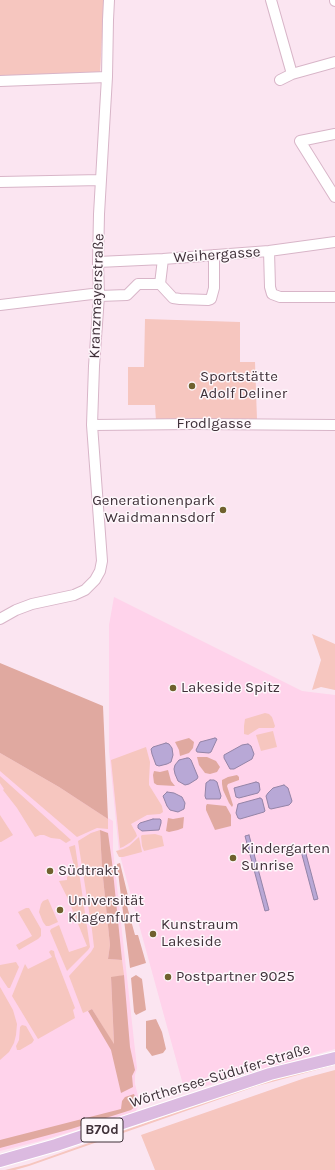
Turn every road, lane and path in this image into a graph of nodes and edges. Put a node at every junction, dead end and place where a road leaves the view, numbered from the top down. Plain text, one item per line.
1 (109, 0) edge
2 (271, 0) edge
3 (335, 62) edge
4 (292, 74) junction
5 (107, 77) junction
6 (280, 80) dead end
7 (0, 81) edge
8 (335, 134) edge
9 (101, 180) junction
10 (0, 182) edge
11 (335, 197) edge
12 (335, 242) edge
13 (269, 251) junction
14 (214, 255) junction
15 (163, 259) junction
16 (98, 262) junction
17 (160, 284) junction
18 (99, 296) junction
19 (335, 297) edge
20 (0, 305) edge
21 (92, 425) junction
22 (335, 425) edge
23 (0, 617) edge
24 (335, 1058) edge
25 (0, 1161) edge

1 - 5 street, Kranzmayerstraße
2 - 4 street
3 - 4 street
4 - 6 street
5 - 7 street
5 - 9 street, Kranzmayerstraße
8 - 11 street
9 - 10 street
9 - 16 street, Kranzmayerstraße
12 - 13 street, Weihergasse
13 - 14 street, Weihergasse
13 - 19 street
14 - 15 street, Weihergasse
14 - 17 street
15 - 16 street, Weihergasse
15 - 17 street
16 - 18 street, Kranzmayerstraße
17 - 18 street
18 - 20 street
18 - 21 street, Kranzmayerstraße
21 - 22 street, Frodlgasse
21 - 23 street, Kranzmayerstraße
24 - 25 main road, Wörthersee-Südufer-Straße / B70d

